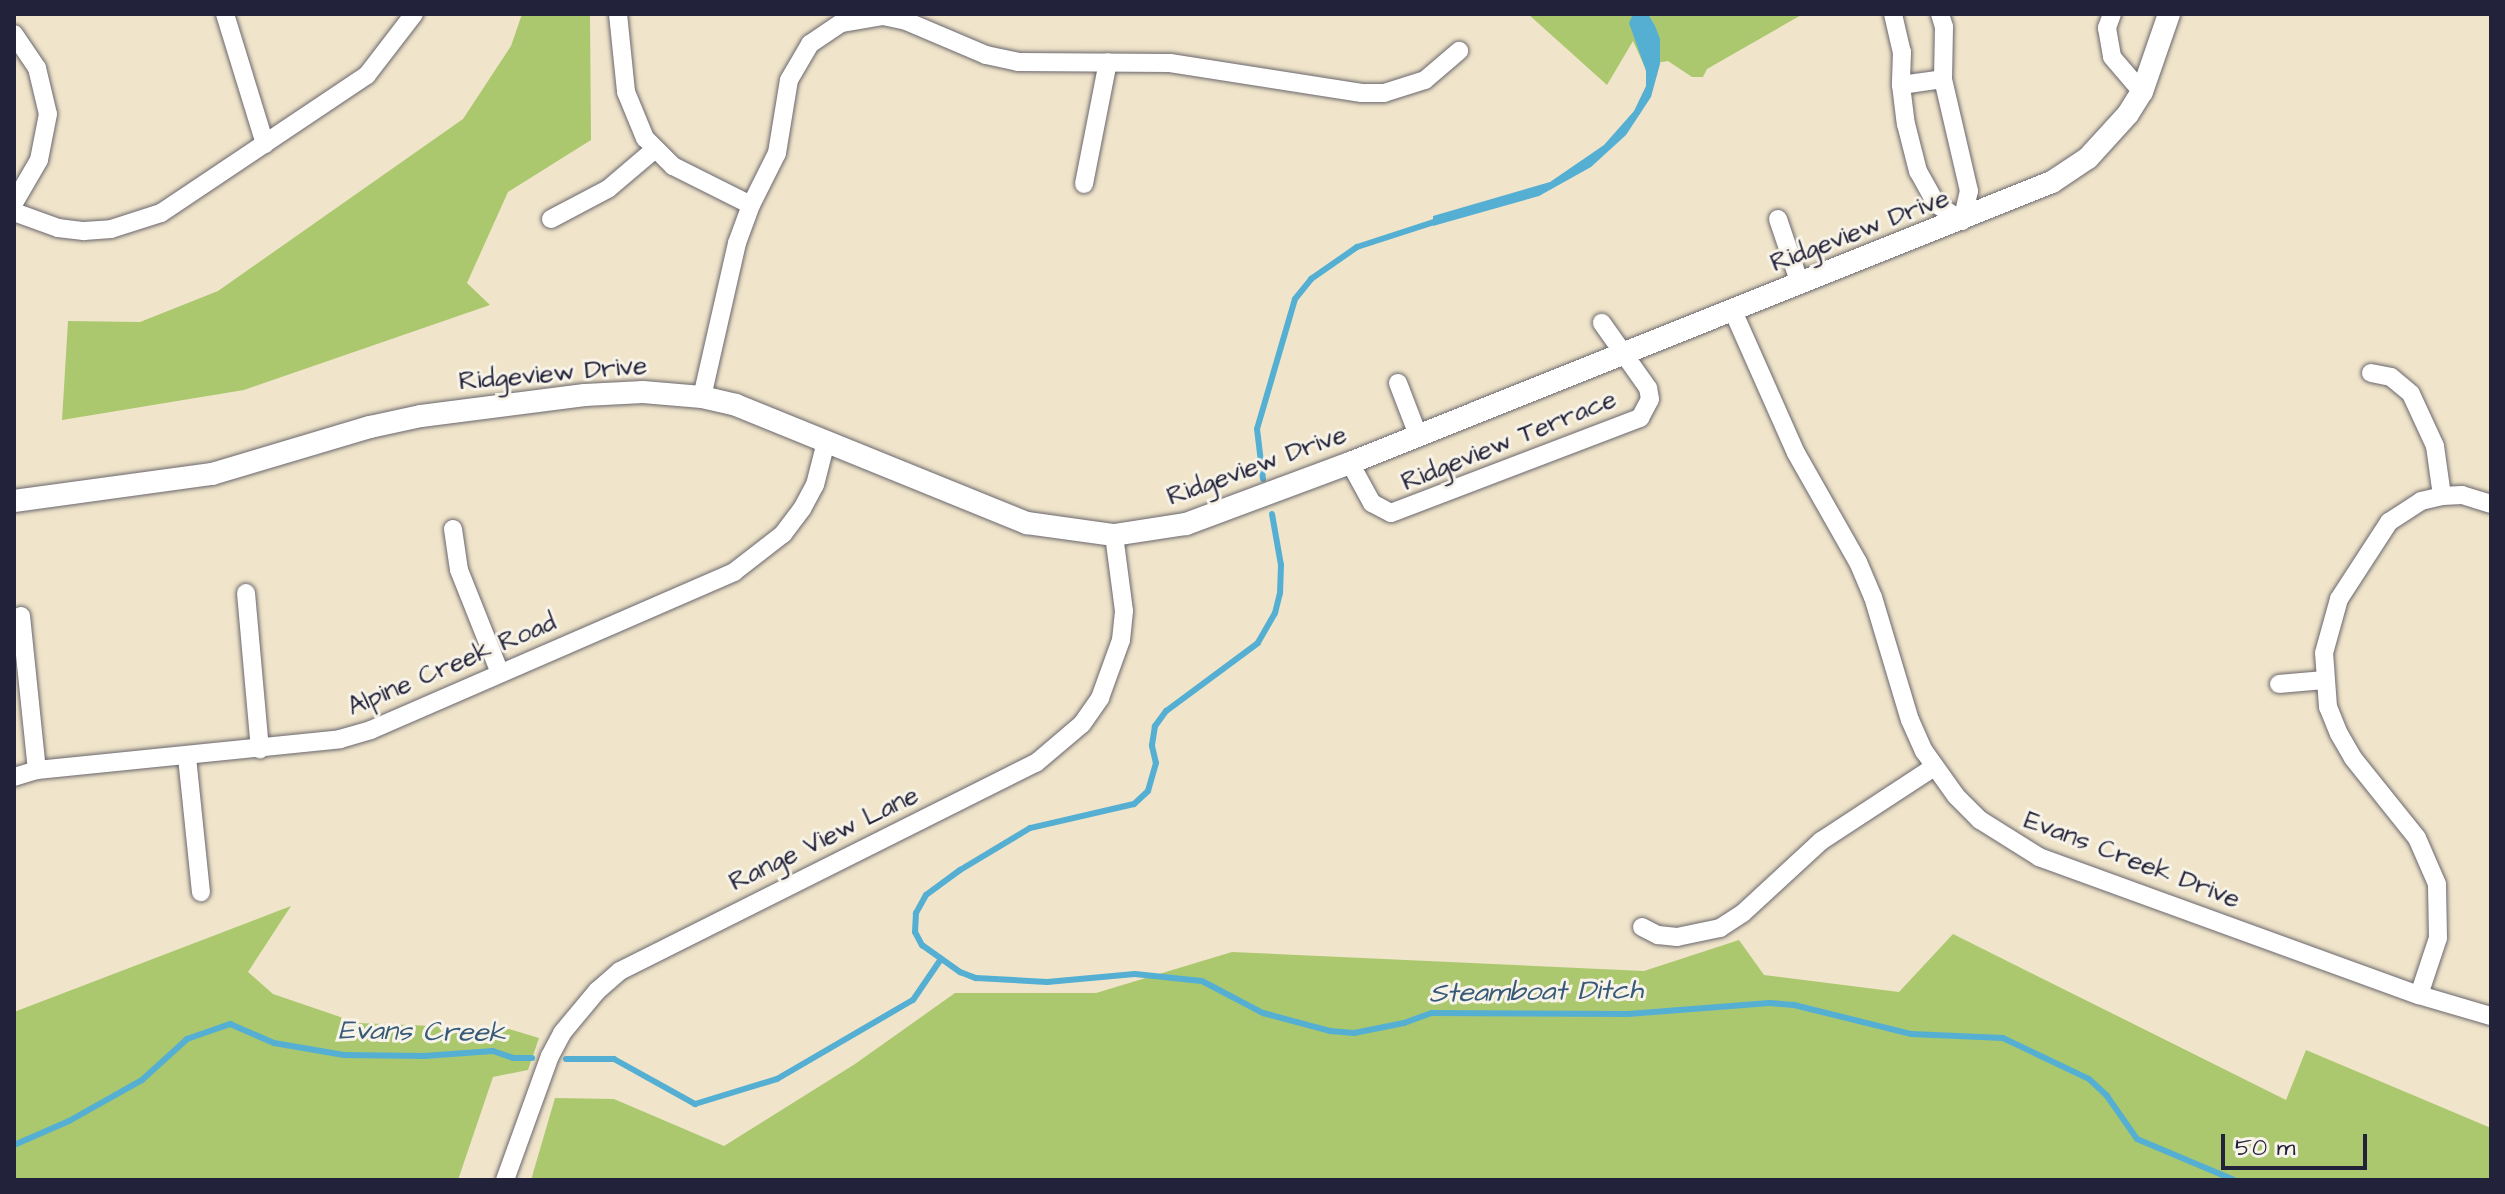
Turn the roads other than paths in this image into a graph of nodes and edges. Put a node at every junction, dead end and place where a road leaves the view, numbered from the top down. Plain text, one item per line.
1 (225, 14) edge
2 (414, 14) edge
3 (618, 14) edge
4 (1893, 14) edge
5 (1940, 14) edge
6 (2112, 14) edge
7 (2169, 14) edge
8 (821, 22) edge
9 (14, 34) edge
10 (1459, 51) dead end
11 (1108, 62) junction
12 (1943, 79) junction
13 (1901, 85) junction
14 (2142, 92) junction
15 (265, 144) junction
16 (655, 149) junction
17 (1084, 184) dead end
18 (14, 203) edge
19 (751, 205) junction
20 (14, 212) edge
21 (551, 219) dead end
22 (1778, 219) dead end
23 (1962, 221) junction
24 (1800, 284) junction
25 (1733, 311) junction
26 (1602, 323) dead end
27 (1624, 354) junction
28 (2371, 373) dead end
29 (1398, 383) dead end
30 (702, 397) junction
31 (1418, 435) junction
32 (826, 442) junction
33 (1350, 463) junction
34 (2442, 496) junction
35 (14, 501) edge
36 (2491, 504) edge
37 (453, 529) dead end
38 (1114, 535) junction
39 (246, 593) dead end
40 (21, 616) dead end
41 (500, 673) junction
42 (2324, 680) junction
43 (2279, 684) dead end
44 (260, 749) junction
45 (187, 757) junction
46 (1934, 767) junction
47 (37, 770) junction
48 (14, 777) edge
49 (201, 892) dead end
50 (1642, 927) dead end
51 (2419, 995) junction
52 (2491, 1016) edge
53 (505, 1180) edge

1 - 15 street
2 - 15 street
3 - 16 street
4 - 13 street
5 - 12 street
6 - 14 street
7 - 14 street, Ridgeview Drive
8 - 11 street
8 - 19 street
9 - 18 street
10 - 11 street
11 - 17 street
12 - 13 street
12 - 23 street
13 - 23 street
14 - 23 street, Ridgeview Drive
15 - 20 street
16 - 19 street
16 - 21 street
19 - 30 street
22 - 24 street
23 - 24 street, Ridgeview Drive
24 - 25 street, Ridgeview Drive
25 - 27 street, Ridgeview Drive
25 - 46 street, Evans Creek Drive
26 - 27 street
27 - 31 street, Ridgeview Drive
27 - 33 street, Ridgeview Terrace
28 - 34 street
29 - 31 street
30 - 32 street, Ridgeview Drive
30 - 35 street, Ridgeview Drive
31 - 33 street, Ridgeview Drive
32 - 38 street, Ridgeview Drive
32 - 41 street, Alpine Creek Road
33 - 38 street, Ridgeview Drive
34 - 36 street
34 - 42 street
37 - 41 street
38 - 53 street, Range View Lane
39 - 44 street
40 - 47 street
41 - 44 street, Alpine Creek Road
42 - 43 street
42 - 51 street
44 - 45 street, Alpine Creek Road
45 - 47 street, Alpine Creek Road
45 - 49 street
46 - 50 street
46 - 51 street, Evans Creek Drive
47 - 48 street, Alpine Creek Road
51 - 52 street, Evans Creek Drive

